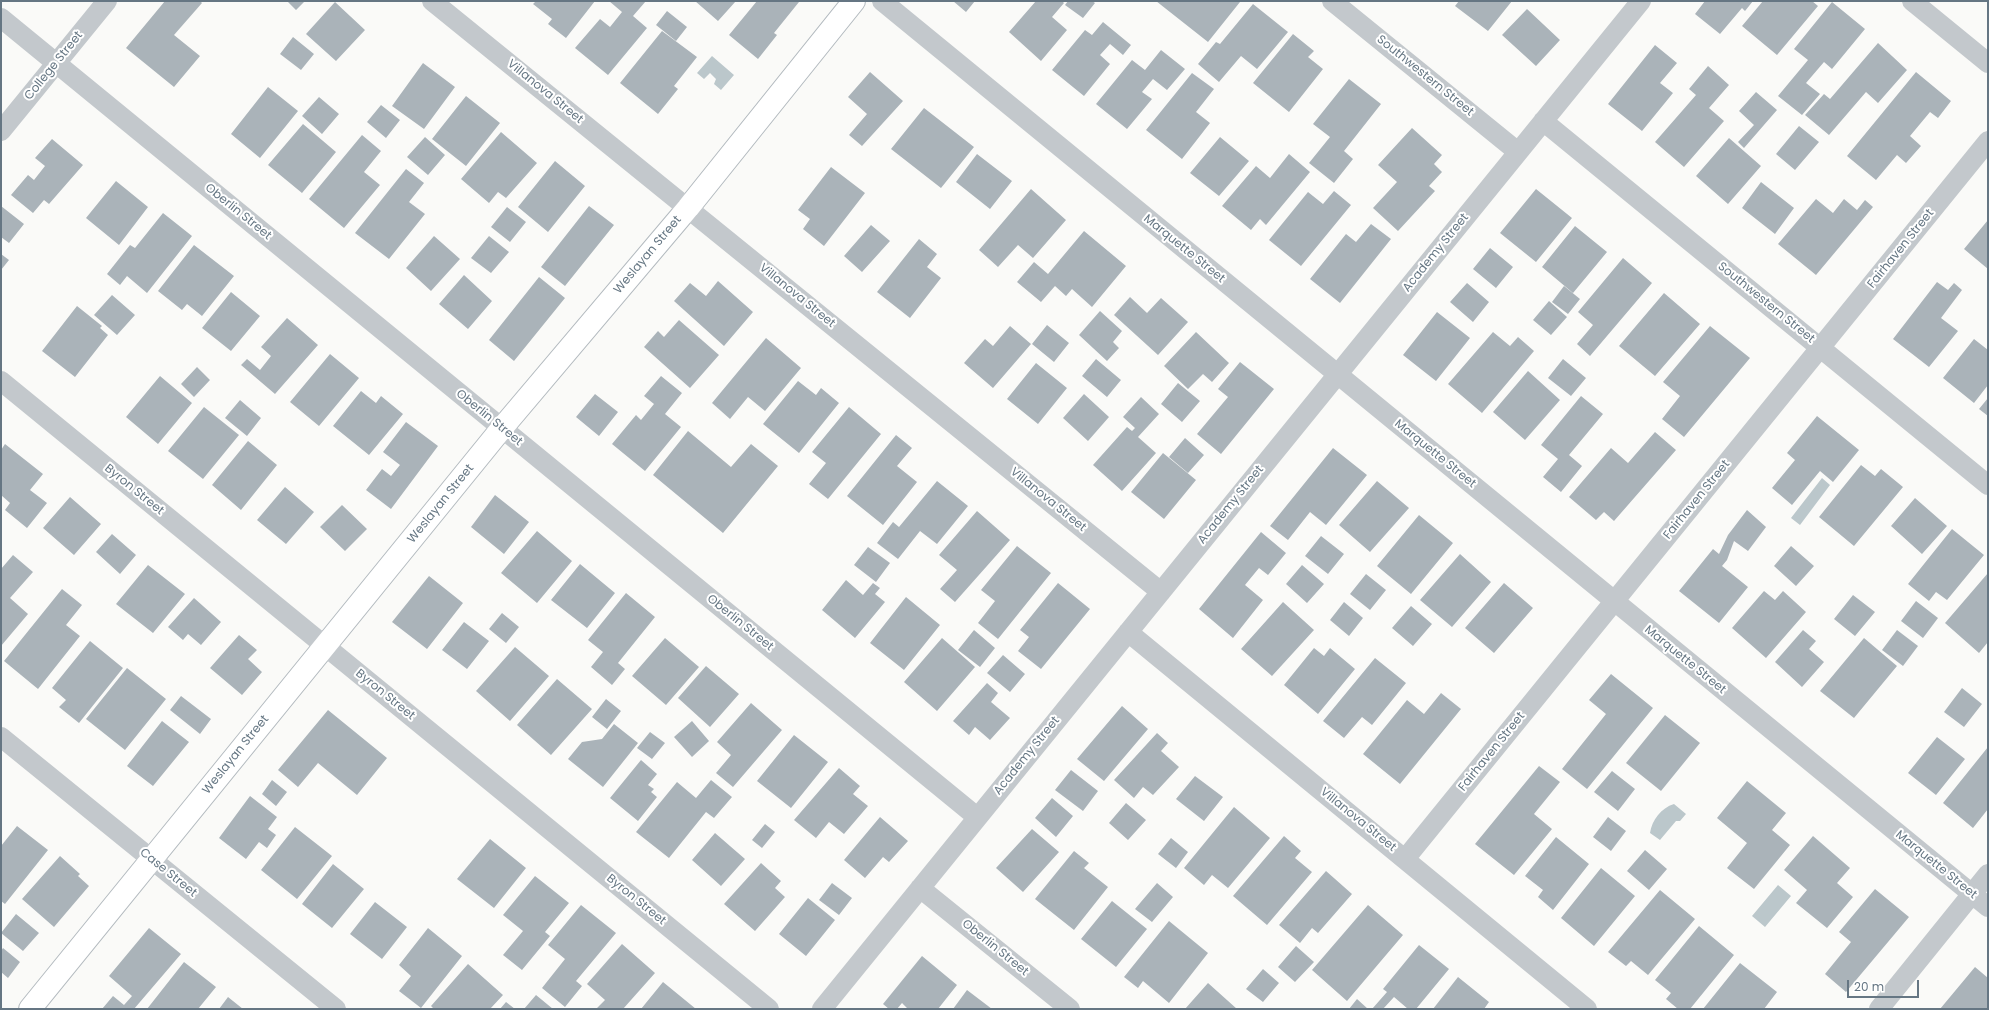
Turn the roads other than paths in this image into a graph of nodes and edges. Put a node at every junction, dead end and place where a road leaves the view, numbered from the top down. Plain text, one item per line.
1 (107, 1) edge
2 (432, 1) edge
3 (854, 1) edge
4 (882, 1) edge
5 (1332, 1) edge
6 (1641, 1) edge
7 (1912, 1) edge
8 (1, 18) edge
9 (1988, 63) edge
10 (56, 64) junction
11 (1544, 121) junction
12 (1, 131) edge
13 (1988, 142) edge
14 (1518, 152) junction
15 (688, 208) junction
16 (1820, 348) junction
17 (1337, 374) junction
18 (1, 381) edge
19 (502, 428) junction
20 (1988, 485) edge
21 (1160, 592) junction
22 (1615, 602) junction
23 (1128, 632) junction
24 (325, 646) junction
25 (1, 737) edge
26 (977, 817) junction
27 (152, 859) junction
28 (1405, 859) junction
29 (1988, 874) edge
30 (920, 888) junction
31 (1972, 894) junction
32 (1988, 907) edge
33 (30, 1009) edge
34 (336, 1009) edge
35 (769, 1009) edge
36 (822, 1009) edge
37 (1070, 1009) edge
38 (1588, 1009) edge
39 (1879, 1009) edge

1 - 10 street, College Street
2 - 15 street, Villanova Street
3 - 15 main road, Weslayan Street
4 - 17 street, Marquette Street
5 - 14 street, Southwestern Street
6 - 11 street, Academy Street
7 - 9 street
8 - 10 street, Oberlin Street
10 - 12 street, College Street
10 - 19 street, Oberlin Street
11 - 14 street, Academy Street
11 - 16 street, Southwestern Street
13 - 16 street, Fairhaven Street
14 - 17 street, Academy Street
15 - 19 main road, Weslayan Street
15 - 21 street, Villanova Street
16 - 20 street, Southwestern Street
16 - 22 street, Fairhaven Street
17 - 21 street, Academy Street
17 - 22 street, Marquette Street
18 - 24 street, Byron Street
19 - 24 main road, Weslayan Street
19 - 26 street, Oberlin Street
21 - 23 street, Academy Street
22 - 28 street, Fairhaven Street
22 - 31 street, Marquette Street
23 - 26 street, Academy Street
23 - 28 street, Villanova Street
24 - 27 main road, Weslayan Street
24 - 35 street, Byron Street
25 - 27 street, Case Street
26 - 30 street, Academy Street
27 - 33 main road, Weslayan Street
27 - 34 street, Case Street
28 - 38 street, Villanova Street
29 - 31 street
30 - 36 street, Academy Street
30 - 37 street, Oberlin Street
31 - 32 street, Marquette Street
31 - 39 street

